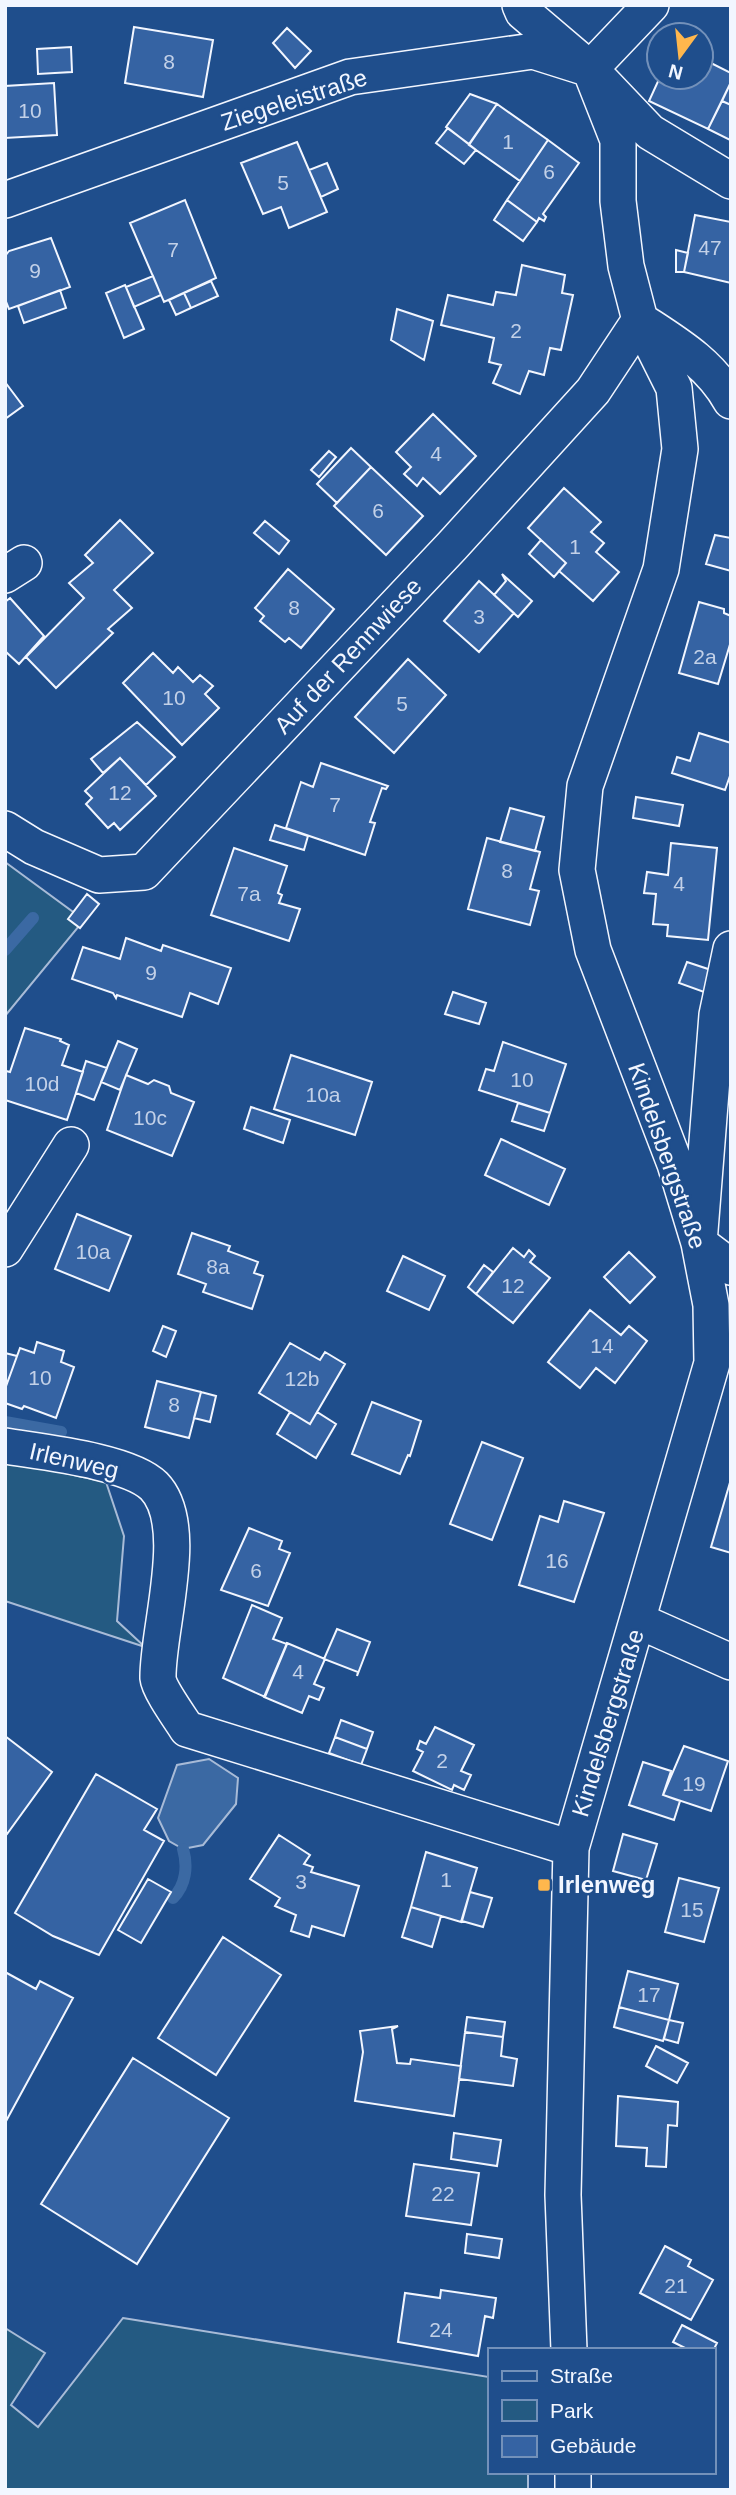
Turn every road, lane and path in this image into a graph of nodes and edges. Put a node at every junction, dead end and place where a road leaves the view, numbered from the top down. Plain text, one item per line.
1 (520, 5) edge
2 (651, 5) edge
3 (590, 69) junction
4 (731, 181) edge
5 (5, 200) edge
6 (640, 320) junction
7 (731, 401) edge
8 (5, 829) edge
9 (731, 949) edge
10 (724, 1016) edge
11 (71, 1145) dead end
12 (699, 1243) junction
13 (5, 1249) edge
14 (731, 1267) edge
15 (5, 1446) edge
16 (639, 1621) junction
17 (731, 1662) edge
18 (571, 1848) junction
19 (569, 2348) edge

1 - 3 street
2 - 3 street
3 - 4 street
3 - 5 street, Ziegeleistraße
3 - 6 street, Kindelsbergstraße
6 - 7 street
6 - 8 street, Auf der Rennwiese
6 - 12 street, Kindelsbergstraße
9 - 10 street
10 - 12 street
11 - 13 street
12 - 14 street
12 - 16 street, Kindelsbergstraße
15 - 18 street, Irlenweg
16 - 17 street
16 - 18 street, Kindelsbergstraße
18 - 19 street, Kindelsbergstraße

